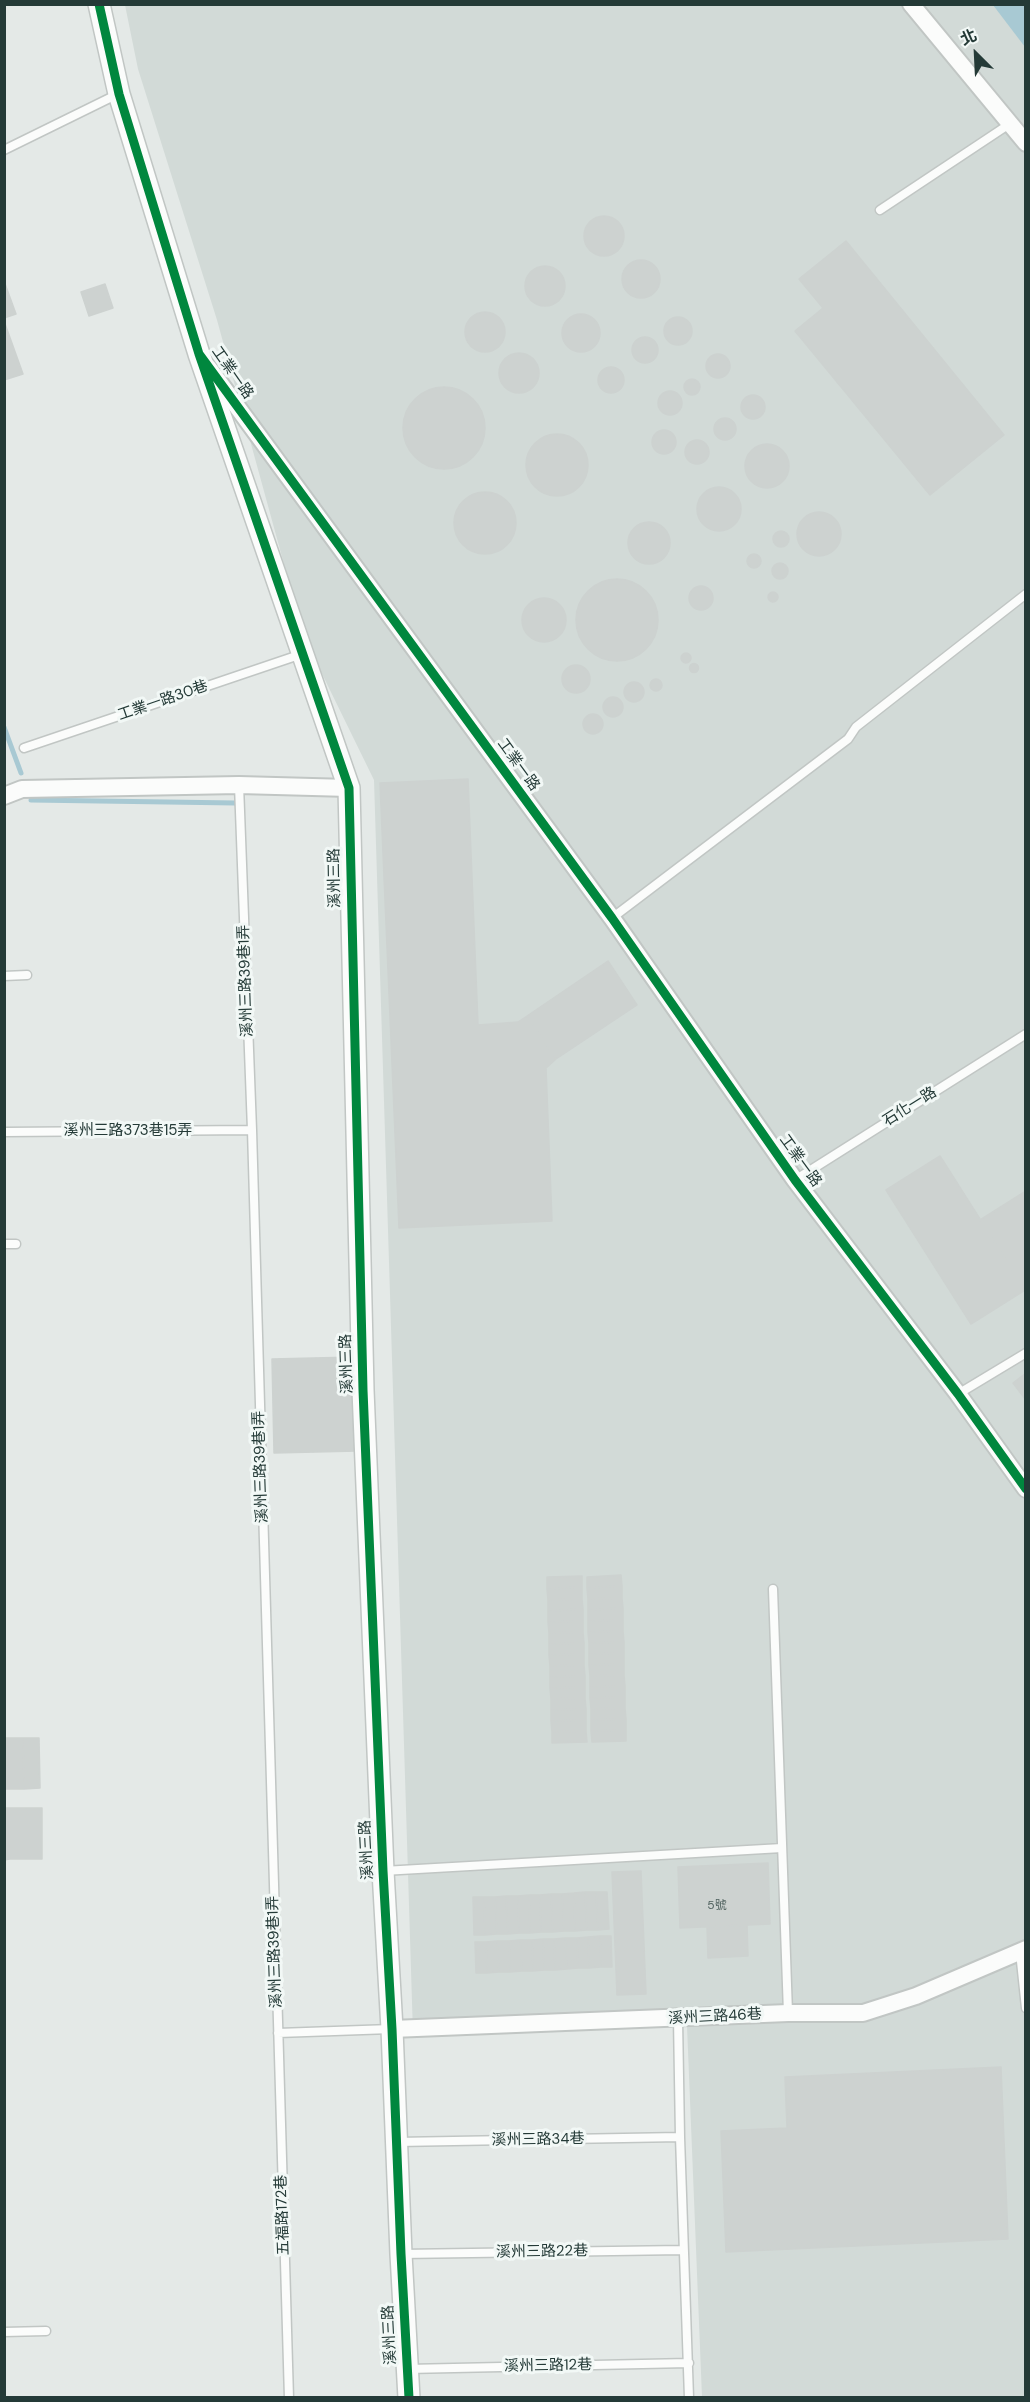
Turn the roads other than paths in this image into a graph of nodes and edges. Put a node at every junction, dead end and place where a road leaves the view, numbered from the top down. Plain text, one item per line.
1 (99, 4) edge
2 (911, 4) edge
3 (119, 94) junction
4 (1011, 123) junction
5 (1026, 143) edge
6 (4, 150) edge
7 (880, 210) dead end
8 (199, 354) junction
9 (1026, 594) edge
10 (303, 654) junction
11 (24, 748) dead end
12 (239, 785) junction
13 (349, 788) junction
14 (4, 796) edge
15 (612, 918) junction
16 (27, 975) dead end
17 (4, 976) edge
18 (1026, 1034) edge
19 (252, 1130) junction
20 (4, 1132) edge
21 (795, 1180) junction
22 (4, 1244) edge
23 (16, 1244) dead end
24 (1026, 1353) edge
25 (958, 1394) junction
26 (1026, 1489) edge
27 (773, 1589) dead end
28 (782, 1848) junction
29 (383, 1871) junction
30 (1023, 1951) edge
31 (1026, 2008) edge
32 (788, 2013) junction
33 (678, 2019) junction
34 (392, 2029) junction
35 (278, 2034) junction
36 (680, 2137) junction
37 (396, 2142) junction
38 (683, 2250) junction
39 (400, 2254) junction
40 (46, 2331) dead end
41 (4, 2332) edge
42 (689, 2363) junction
43 (406, 2369) junction
44 (289, 2397) edge
45 (408, 2397) edge
46 (689, 2397) edge

1 - 3 street, 工業一路
2 - 4 street
3 - 6 lane
3 - 8 street, 工業一路
4 - 5 street
4 - 7 lane
8 - 10 street, 溪州三路
8 - 15 street, 工業一路
9 - 15 lane
10 - 11 lane, 工業一路30巷
10 - 13 street, 溪州三路
12 - 13 street
12 - 14 street
12 - 19 lane, 溪州三路39巷1弄
13 - 29 street, 溪州三路
15 - 21 street, 工業一路
16 - 17 lane
18 - 21 lane, 石化一路
19 - 20 lane, 溪州三路373巷15弄
19 - 35 lane, 溪州三路39巷1弄
21 - 25 street, 工業一路
22 - 23 lane
24 - 25 lane
25 - 26 street, 工業一路
27 - 28 lane
28 - 29 lane
28 - 32 lane
29 - 34 street, 溪州三路
30 - 31 lane
30 - 32 street, 溪州三路46巷
32 - 33 street, 溪州三路46巷
33 - 34 street, 溪州三路46巷
33 - 36 lane
34 - 35 lane
34 - 37 street, 溪州三路
35 - 44 lane, 五福路172巷
36 - 37 lane, 溪州三路34巷
36 - 38 lane
37 - 39 street, 溪州三路
38 - 39 lane, 溪州三路22巷
38 - 42 lane
39 - 43 street, 溪州三路
40 - 41 lane
42 - 43 lane, 溪州三路12巷
42 - 46 lane
43 - 45 street, 溪州三路

